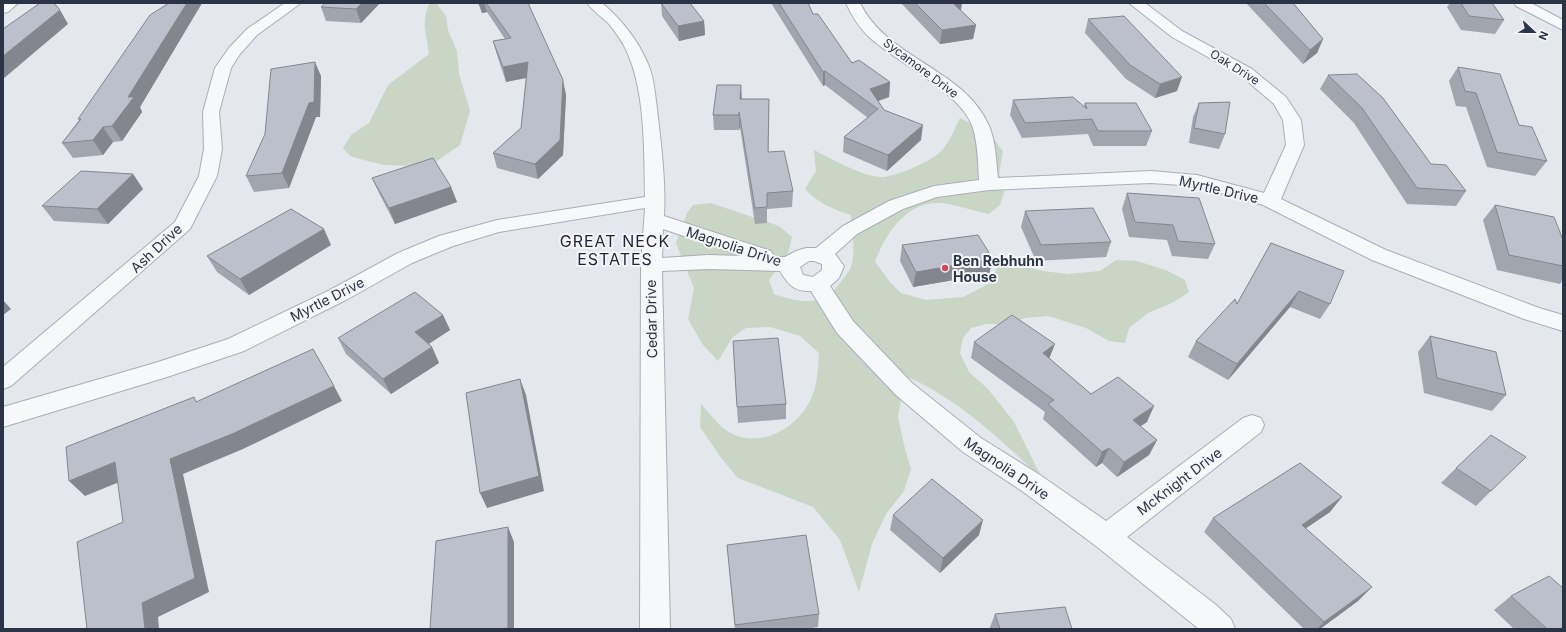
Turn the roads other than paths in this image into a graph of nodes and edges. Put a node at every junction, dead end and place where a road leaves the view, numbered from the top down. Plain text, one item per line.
1 (11, 3) edge
2 (294, 3) edge
3 (594, 3) edge
4 (853, 3) edge
5 (1136, 3) edge
6 (1521, 3) edge
7 (3, 9) edge
8 (1563, 26) edge
9 (989, 184) junction
10 (1270, 201) junction
11 (655, 211) junction
12 (821, 255) junction
13 (790, 264) junction
14 (651, 266) junction
15 (818, 284) junction
16 (1563, 323) edge
17 (3, 380) edge
18 (3, 417) edge
19 (1252, 425) dead end
20 (1106, 537) junction
21 (654, 629) edge
22 (1220, 629) edge

1 - 7 street
2 - 17 street, Ash Drive
3 - 11 street, Cedar Drive
4 - 9 street, Sycamore Drive
5 - 10 street, Oak Drive
6 - 8 street
9 - 10 street, Myrtle Drive
9 - 12 street, Myrtle Drive
10 - 16 street, Myrtle Drive
11 - 13 street, Magnolia Drive
11 - 14 street, Cedar Drive
11 - 18 street, Myrtle Drive
12 - 13 street
12 - 15 street
13 - 14 street
13 - 15 street
14 - 21 street, Cedar Drive
15 - 20 street, Magnolia Drive
19 - 20 street, McKnight Drive
20 - 22 street, Magnolia Drive

